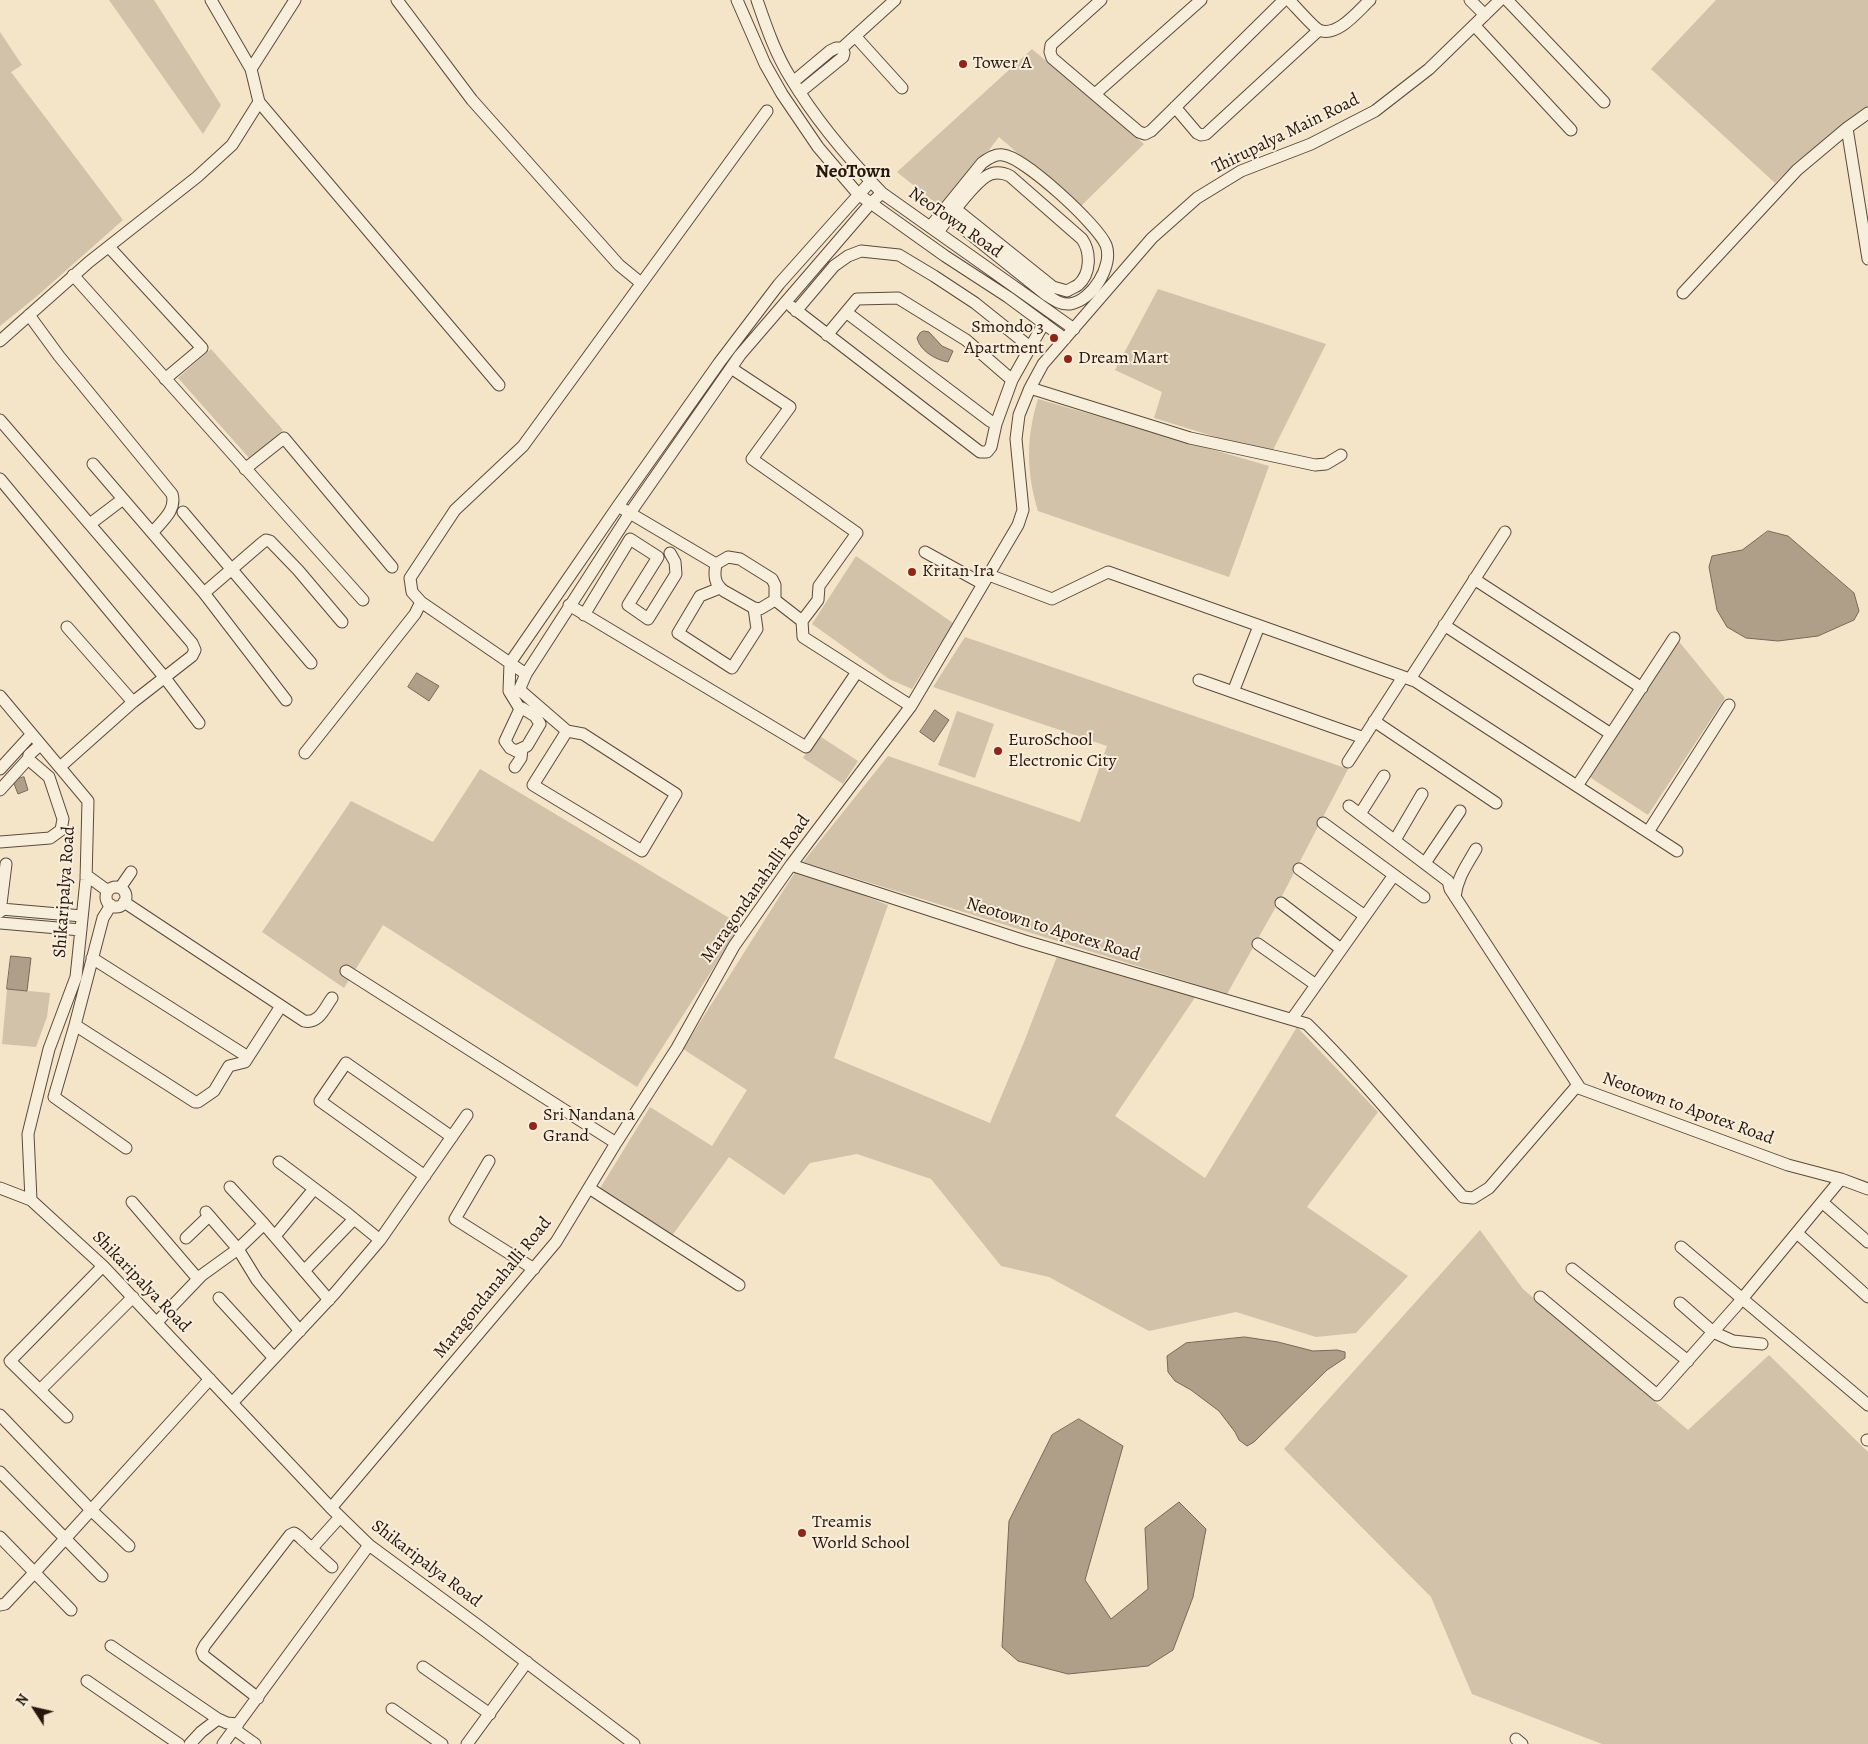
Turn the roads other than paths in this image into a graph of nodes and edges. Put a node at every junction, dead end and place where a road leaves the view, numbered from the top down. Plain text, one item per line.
1 (210, 0) edge
2 (295, 0) edge
3 (397, 0) edge
4 (737, 0) edge
5 (757, 0) edge
6 (895, 0) edge
7 (1102, 0) edge
8 (1201, 0) edge
9 (1284, 0) edge
10 (1289, 0) edge
11 (1370, 0) edge
12 (1470, 0) edge
13 (1507, 0) edge
14 (1495, 1) edge
15 (1485, 15) junction
16 (1474, 25) junction
17 (1318, 30) junction
18 (855, 36) junction
19 (842, 48) junction
20 (251, 69) junction
21 (793, 82) junction
22 (902, 88) dead end
23 (800, 92) junction
24 (1095, 94) junction
25 (259, 102) junction
26 (1604, 102) dead end
27 (1175, 107) junction
28 (767, 111) dead end
29 (1868, 113) edge
30 (1847, 128) junction
31 (1571, 130) dead end
32 (871, 181) junction
33 (882, 193) junction
34 (858, 194) junction
35 (870, 204) junction
36 (953, 214) junction
37 (934, 229) junction
38 (109, 247) junction
39 (1868, 259) edge
40 (73, 275) junction
41 (641, 283) junction
42 (1683, 293) dead end
43 (791, 307) junction
44 (846, 312) junction
45 (29, 315) junction
46 (1044, 328) junction
47 (1074, 329) junction
48 (827, 335) junction
49 (1065, 339) junction
50 (0, 341) edge
51 (1030, 347) junction
52 (731, 368) junction
53 (165, 379) junction
54 (1012, 380) junction
55 (499, 384) dead end
56 (1030, 388) junction
57 (0, 420) edge
58 (996, 424) junction
59 (1341, 455) dead end
60 (93, 464) dead end
61 (245, 469) junction
62 (0, 479) edge
63 (123, 499) junction
64 (618, 506) junction
65 (183, 512) dead end
66 (630, 513) junction
67 (90, 524) junction
68 (153, 532) junction
69 (1505, 532) dead end
70 (678, 541) junction
71 (925, 552) dead end
72 (670, 553) junction
73 (658, 557) junction
74 (716, 564) junction
75 (392, 568) dead end
76 (231, 569) junction
77 (986, 579) junction
78 (1474, 579) junction
79 (720, 588) junction
80 (204, 593) junction
81 (363, 600) dead end
82 (775, 600) junction
83 (420, 602) junction
84 (569, 605) junction
85 (754, 608) junction
86 (584, 615) junction
87 (802, 621) junction
88 (342, 622) dead end
89 (1444, 625) junction
90 (1259, 626) junction
91 (68, 627) dead end
92 (1674, 638) dead end
93 (311, 663) dead end
94 (510, 664) junction
95 (857, 672) junction
96 (526, 674) junction
97 (165, 678) junction
98 (1407, 678) junction
99 (1199, 680) dead end
100 (1642, 688) junction
101 (1233, 692) junction
102 (0, 696) edge
103 (286, 700) dead end
104 (132, 702) junction
105 (911, 706) junction
106 (1729, 706) dead end
107 (520, 709) junction
108 (1374, 721) junction
109 (199, 722) dead end
110 (567, 731) junction
111 (32, 734) junction
112 (1611, 734) junction
113 (1364, 738) junction
114 (43, 747) junction
115 (522, 749) junction
116 (305, 754) dead end
117 (30, 759) junction
118 (1348, 762) dead end
119 (1, 765) edge
120 (60, 767) junction
121 (515, 767) dead end
122 (1384, 776) dead end
123 (1577, 786) junction
124 (0, 790) edge
125 (1422, 794) dead end
126 (1496, 803) dead end
127 (1348, 806) dead end
128 (1460, 811) dead end
129 (1360, 814) junction
130 (1323, 823) dead end
131 (1648, 832) junction
132 (1394, 840) junction
133 (0, 842) edge
134 (1476, 849) dead end
135 (1677, 851) dead end
136 (1425, 863) junction
137 (6, 864) dead end
138 (791, 865) junction
139 (1299, 868) dead end
140 (131, 872) dead end
141 (86, 875) junction
142 (1394, 875) junction
143 (120, 888) junction
144 (108, 891) junction
145 (1424, 897) dead end
146 (1455, 897) junction
147 (124, 902) junction
148 (1281, 903) dead end
149 (111, 905) junction
150 (0, 910) edge
151 (82, 916) junction
152 (1365, 916) junction
153 (0, 923) edge
154 (81, 930) junction
155 (1258, 944) dead end
156 (1341, 949) junction
157 (92, 958) junction
158 (346, 971) dead end
159 (1316, 985) junction
160 (332, 998) dead end
161 (281, 1006) junction
162 (1292, 1019) junction
163 (75, 1025) junction
164 (248, 1057) junction
165 (1578, 1088) junction
166 (36, 1094) junction
167 (54, 1098) junction
168 (467, 1115) dead end
169 (452, 1137) junction
170 (616, 1143) junction
171 (126, 1148) dead end
172 (489, 1161) dead end
173 (279, 1162) dead end
174 (425, 1176) junction
175 (1841, 1179) junction
176 (230, 1187) dead end
177 (0, 1188) edge
178 (588, 1188) junction
179 (314, 1189) junction
180 (1868, 1189) edge
181 (31, 1200) junction
182 (132, 1202) dead end
183 (1822, 1202) junction
184 (354, 1219) junction
185 (264, 1224) junction
186 (1797, 1233) junction
187 (275, 1236) junction
188 (186, 1238) dead end
189 (380, 1240) junction
190 (1868, 1242) edge
191 (1680, 1247) dead end
192 (238, 1249) junction
193 (104, 1266) junction
194 (534, 1269) junction
195 (1572, 1269) dead end
196 (304, 1271) junction
197 (198, 1280) junction
198 (738, 1285) dead end
199 (1540, 1297) dead end
200 (1868, 1297) edge
201 (133, 1298) junction
202 (219, 1298) dead end
203 (1742, 1299) junction
204 (329, 1300) junction
205 (1680, 1303) dead end
206 (157, 1322) junction
207 (300, 1331) junction
208 (1713, 1332) junction
209 (1762, 1344) dead end
210 (274, 1358) junction
211 (1688, 1361) junction
212 (210, 1379) junction
213 (40, 1390) junction
214 (232, 1403) junction
215 (1868, 1405) edge
216 (0, 1415) edge
217 (67, 1417) dead end
218 (0, 1472) edge
219 (331, 1508) junction
220 (91, 1510) junction
221 (340, 1517) junction
222 (0, 1537) edge
223 (65, 1538) junction
224 (369, 1545) junction
225 (130, 1546) dead end
226 (310, 1547) junction
227 (332, 1567) dead end
228 (34, 1573) junction
229 (102, 1576) dead end
230 (0, 1605) edge
231 (71, 1610) dead end
232 (111, 1646) dead end
233 (527, 1662) junction
234 (423, 1667) dead end
235 (87, 1681) dead end
236 (258, 1698) junction
237 (392, 1709) dead end
238 (490, 1714) junction
239 (218, 1719) junction
240 (236, 1726) junction
241 (620, 1740) edge
242 (180, 1744) edge
243 (190, 1744) edge
244 (223, 1744) edge
245 (255, 1744) edge
246 (442, 1744) edge
247 (467, 1744) edge
248 (634, 1744) edge

1 - 20 street
2 - 20 street
3 - 41 street
4 - 34 street, NeoTown Road
5 - 21 street, NeoTown Road
6 - 18 street
7 - 24 street
8 - 24 street
9 - 27 street
10 - 17 street
11 - 17 street
12 - 15 street
13 - 26 street
14 - 15 street, Thirupalya Main Road
15 - 16 street, Thirupalya Main Road
16 - 31 street
16 - 47 street, Thirupalya Main Road
17 - 27 street
18 - 19 street
18 - 22 street
19 - 21 street
19 - 23 street
20 - 25 street
21 - 23 street, NeoTown Road
23 - 32 street, NeoTown Road
24 - 27 street
25 - 38 street
25 - 55 street
28 - 41 street
29 - 30 street
30 - 39 street
30 - 42 street
32 - 33 street, NeoTown Road
32 - 34 street
33 - 35 street
33 - 37 street, NeoTown Road
34 - 35 street, NeoTown Road
34 - 64 street
35 - 43 street
35 - 46 street, NeoTown Road
36 - 36 street
36 - 37 street
36 - 37 street
37 - 47 street, NeoTown Road
38 - 40 street
38 - 53 street
40 - 45 street
40 - 53 street
41 - 83 street
43 - 48 street
43 - 51 street
43 - 52 street
44 - 48 street
44 - 54 street
44 - 58 street
45 - 50 street
45 - 68 street
46 - 49 street, NeoTown Road
46 - 51 street
47 - 49 street, Maragondanahalli Road
48 - 58 street
49 - 56 street, Maragondanahalli Road
51 - 54 street
52 - 66 street
52 - 87 street
53 - 61 street
54 - 58 street
56 - 59 street
56 - 77 street, Maragondanahalli Road
57 - 67 street
60 - 63 street
61 - 75 street
61 - 81 street
62 - 97 street
63 - 67 street
63 - 68 street
64 - 66 street
64 - 94 street
65 - 76 street
66 - 70 street
66 - 84 street
67 - 97 street
68 - 80 street
69 - 78 street
70 - 72 street
70 - 74 street
71 - 77 street
72 - 73 street
72 - 73 street
73 - 86 street
74 - 79 street
74 - 82 street
76 - 80 street
76 - 88 street
76 - 93 street
77 - 90 street
77 - 105 street, Maragondanahalli Road
78 - 89 street
78 - 100 street
79 - 85 street
79 - 85 street
80 - 103 street
82 - 85 street
82 - 87 street
83 - 94 street
83 - 116 street
84 - 86 street
84 - 96 street
86 - 95 street
87 - 95 street
89 - 98 street
89 - 112 street
90 - 98 street
90 - 101 street
91 - 104 street
92 - 100 street
94 - 96 street
94 - 107 street
95 - 105 street
96 - 110 street
97 - 104 street
97 - 109 street
98 - 108 street
98 - 123 street
99 - 101 street
100 - 112 street
101 - 113 street
102 - 111 street, Shikaripalya Road
104 - 120 street
105 - 138 street, Maragondanahalli Road
106 - 131 street
107 - 115 street
107 - 115 street
108 - 113 street
108 - 126 street
110 - 110 street
111 - 114 street, Shikaripalya Road
111 - 119 street
112 - 123 street
113 - 118 street
114 - 117 street
114 - 120 street, Shikaripalya Road
115 - 121 street
117 - 124 street
117 - 133 street
120 - 141 street, Shikaripalya Road
122 - 129 street
123 - 131 street
125 - 132 street
127 - 129 street
128 - 136 street
129 - 132 street
130 - 142 street
131 - 135 street
132 - 136 street
134 - 146 street
136 - 146 street
137 - 150 street
138 - 162 street, Neotown to Apotex Road
138 - 170 street, Maragondanahalli Road
139 - 152 street
140 - 143 street
141 - 144 street
141 - 151 street, Shikaripalya Road
142 - 145 street
142 - 152 street
143 - 144 street
143 - 147 street
144 - 149 street
146 - 165 street
147 - 149 street
147 - 161 street
148 - 156 street
149 - 157 street
150 - 151 street
151 - 154 street, Shikaripalya Road
152 - 156 street
153 - 154 street
154 - 166 street, Shikaripalya Road
155 - 159 street
156 - 159 street
157 - 163 street
157 - 164 street
158 - 170 street
159 - 162 street
160 - 161 street
161 - 164 street
162 - 165 street, Neotown to Apotex Road
163 - 164 street
163 - 167 street
165 - 175 street, Neotown to Apotex Road
166 - 167 street
166 - 181 street, Shikaripalya Road
167 - 171 street
168 - 169 street
169 - 174 street
169 - 174 street
170 - 178 street, Maragondanahalli Road
172 - 194 street
173 - 179 street
174 - 189 street
175 - 180 street, Neotown to Apotex Road
175 - 183 street
176 - 185 street
177 - 181 street
178 - 194 street, Maragondanahalli Road
178 - 198 street
179 - 184 street
179 - 187 street
181 - 193 street, Shikaripalya Road
182 - 197 street
183 - 186 street
183 - 190 street
184 - 189 street
184 - 196 street
185 - 187 street
185 - 192 street
186 - 200 street
186 - 203 street
187 - 196 street
188 - 192 street
189 - 204 street
191 - 203 street
192 - 197 street
192 - 207 street
193 - 201 street, Shikaripalya Road
193 - 213 street
194 - 219 street, Maragondanahalli Road
195 - 211 street
196 - 204 street
197 - 206 street
199 - 211 street
201 - 206 street, Shikaripalya Road
201 - 213 street
202 - 210 street
203 - 208 street
203 - 215 street
204 - 207 street
205 - 208 street
206 - 212 street, Shikaripalya Road
207 - 210 street
208 - 209 street
208 - 211 street
210 - 214 street
212 - 214 street, Shikaripalya Road
212 - 220 street
213 - 217 street
214 - 219 street, Shikaripalya Road
216 - 220 street
218 - 223 street
219 - 221 street, Shikaripalya Road
220 - 223 street
220 - 225 street
221 - 224 street, Shikaripalya Road
221 - 226 street
222 - 228 street
223 - 228 street
223 - 229 street
224 - 233 street, Shikaripalya Road
224 - 236 street
226 - 227 street
226 - 236 street
228 - 230 street
228 - 231 street
232 - 239 street
233 - 238 street
233 - 241 street, Shikaripalya Road
234 - 238 street
235 - 242 street
236 - 240 street
237 - 246 street
238 - 247 street
239 - 240 street
239 - 243 street
240 - 244 street
240 - 245 street
241 - 248 street, Shikaripalya Road

